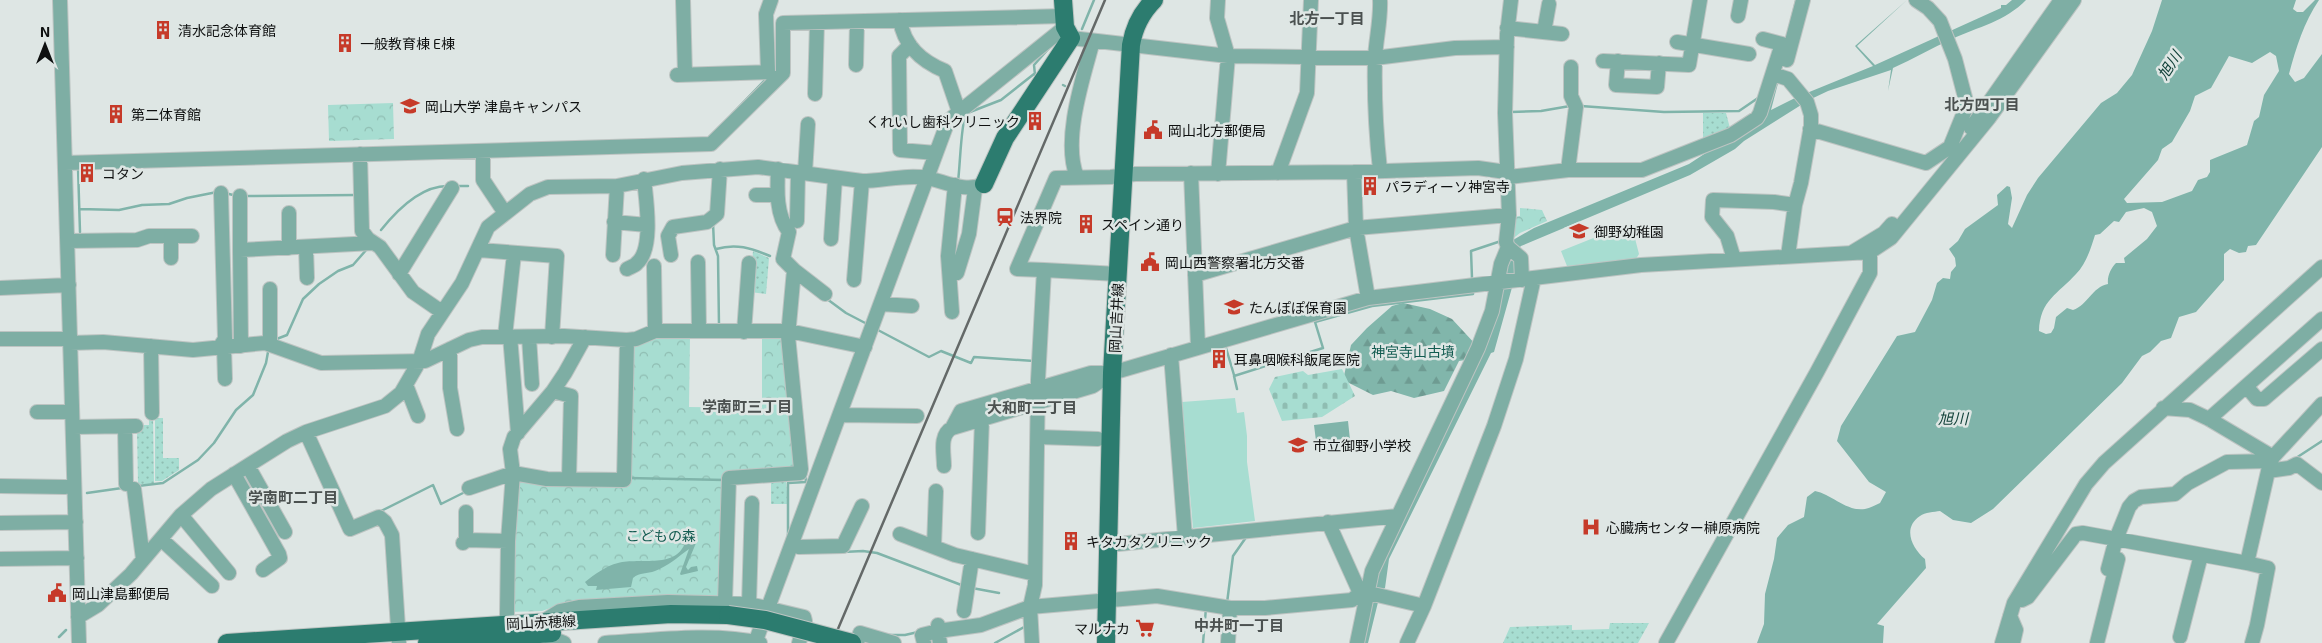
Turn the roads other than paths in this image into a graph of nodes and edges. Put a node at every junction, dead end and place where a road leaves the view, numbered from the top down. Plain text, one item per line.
1 (60, 0) edge
2 (683, 0) edge
3 (771, 0) edge
4 (1154, 0) edge
5 (1218, 0) edge
6 (1311, 0) edge
7 (1380, 0) edge
8 (1511, 0) edge
9 (1700, 0) edge
10 (1741, 0) edge
11 (1803, 0) edge
12 (1916, 0) edge
13 (2061, 0) edge
14 (2074, 0) edge
15 (1549, 4) dead end
16 (1738, 16) dead end
17 (900, 20) junction
18 (1066, 20) edge
19 (817, 22) junction
20 (857, 22) junction
21 (1508, 28) junction
22 (1544, 32) junction
23 (1562, 34) dead end
24 (1763, 39) dead end
25 (1094, 41) junction
26 (1677, 42) dead end
27 (1692, 44) junction
28 (910, 45) junction
29 (1131, 45) junction
30 (1507, 47) junction
31 (1749, 54) dead end
32 (1228, 56) junction
33 (1307, 57) junction
34 (1375, 58) junction
35 (1603, 61) dead end
36 (1618, 61) junction
37 (1659, 63) junction
38 (856, 65) dead end
39 (1571, 67) dead end
40 (1778, 75) junction
41 (815, 94) dead end
42 (959, 112) junction
43 (808, 124) dead end
44 (1810, 129) junction
45 (1952, 149) junction
46 (936, 152) junction
47 (483, 153) junction
48 (360, 157) junction
49 (65, 163) junction
50 (1380, 170) junction
51 (1568, 170) junction
52 (778, 172) junction
53 (1354, 172) junction
54 (720, 173) junction
55 (1278, 173) junction
56 (800, 174) junction
57 (1191, 174) junction
58 (1218, 174) junction
59 (1507, 174) junction
60 (1124, 175) junction
61 (1077, 177) junction
62 (835, 178) junction
63 (927, 178) junction
64 (644, 179) junction
65 (862, 180) junction
66 (954, 185) junction
67 (617, 186) junction
68 (980, 186) junction
69 (452, 188) dead end
70 (221, 193) dead end
71 (756, 195) dead end
72 (777, 195) junction
73 (240, 196) dead end
74 (1794, 205) junction
75 (289, 212) dead end
76 (505, 212) junction
77 (1509, 215) junction
78 (797, 221) dead end
79 (614, 222) junction
80 (648, 225) junction
81 (1356, 228) junction
82 (171, 236) junction
83 (192, 236) dead end
84 (832, 239) dead end
85 (68, 241) junction
86 (373, 243) junction
87 (306, 247) junction
88 (289, 248) junction
89 (240, 250) junction
90 (479, 250) junction
91 (1512, 250) junction
92 (1870, 252) junction
93 (1850, 253) junction
94 (514, 254) junction
95 (671, 254) dead end
96 (612, 255) dead end
97 (1788, 256) junction
98 (171, 258) dead end
99 (1734, 259) junction
100 (698, 262) dead end
101 (749, 263) dead end
102 (654, 266) dead end
103 (2322, 267) edge
104 (627, 269) dead end
105 (794, 270) junction
106 (1044, 270) junction
107 (958, 273) dead end
108 (399, 274) junction
109 (1118, 274) junction
110 (1195, 276) junction
111 (307, 278) dead end
112 (854, 280) dead end
113 (1514, 281) junction
114 (69, 285) junction
115 (0, 288) edge
116 (270, 289) dead end
117 (825, 294) dead end
118 (1368, 298) junction
119 (881, 304) junction
120 (912, 306) dead end
121 (442, 312) junction
122 (952, 312) dead end
123 (2322, 319) edge
124 (655, 331) junction
125 (699, 331) junction
126 (744, 332) junction
127 (789, 334) junction
128 (552, 337) junction
129 (509, 338) junction
130 (0, 339) edge
131 (529, 339) junction
132 (584, 340) junction
133 (70, 341) junction
134 (627, 343) junction
135 (270, 344) junction
136 (151, 346) junction
137 (241, 346) junction
138 (865, 347) junction
139 (1198, 347) junction
140 (221, 348) junction
141 (2322, 349) edge
142 (450, 352) junction
143 (1171, 355) junction
144 (419, 362) junction
145 (1112, 373) junction
146 (225, 379) dead end
147 (532, 384) dead end
148 (2246, 386) junction
149 (408, 388) junction
150 (1038, 388) junction
151 (553, 391) junction
152 (1038, 403) junction
153 (2322, 404) edge
154 (2163, 408) junction
155 (37, 412) dead end
156 (72, 412) junction
157 (990, 412) junction
158 (152, 413) dead end
159 (840, 415) junction
160 (418, 416) dead end
161 (917, 416) dead end
162 (2209, 419) junction
163 (72, 427) junction
164 (952, 428) junction
165 (457, 429) dead end
166 (518, 433) junction
167 (307, 435) junction
168 (1038, 437) junction
169 (1098, 439) dead end
170 (2270, 464) junction
171 (944, 466) dead end
172 (249, 469) junction
173 (513, 473) junction
174 (235, 477) junction
175 (569, 478) junction
176 (2322, 483) edge
177 (74, 485) junction
178 (0, 486) edge
179 (469, 488) dead end
180 (936, 491) dead end
181 (752, 503) dead end
182 (862, 506) dead end
183 (466, 512) dead end
184 (1398, 516) junction
185 (183, 518) junction
186 (76, 522) junction
187 (1328, 522) junction
188 (0, 523) edge
189 (285, 532) dead end
190 (978, 533) dead end
191 (900, 534) dead end
192 (1185, 537) junction
193 (2120, 540) junction
194 (163, 541) junction
195 (508, 541) junction
196 (792, 544) junction
197 (1108, 545) junction
198 (934, 547) junction
199 (2201, 555) junction
200 (77, 558) junction
201 (0, 559) edge
202 (143, 559) junction
203 (972, 559) junction
204 (2247, 563) junction
205 (2108, 569) dead end
206 (264, 570) dead end
207 (229, 573) dead end
208 (1035, 574) junction
209 (212, 586) dead end
210 (1371, 594) junction
211 (1107, 601) junction
212 (749, 604) junction
213 (1424, 606) junction
214 (768, 607) junction
215 (1030, 607) junction
216 (1230, 608) junction
217 (2012, 609) junction
218 (964, 611) dead end
219 (727, 615) junction
220 (78, 617) junction
221 (541, 628) junction
222 (939, 631) edge
223 (503, 635) edge
224 (399, 637) edge
225 (2180, 637) dead end
226 (680, 640) edge
227 (79, 643) edge
228 (227, 643) edge
229 (427, 643) edge
230 (564, 643) edge
231 (604, 643) edge
232 (757, 643) edge
233 (799, 643) edge
234 (812, 643) edge
235 (852, 643) edge
236 (858, 643) edge
237 (894, 643) edge
238 (924, 643) edge
239 (1032, 643) edge
240 (1106, 643) edge
241 (1228, 643) edge
242 (1357, 643) edge
243 (1407, 643) edge
244 (1666, 643) edge
245 (2002, 643) edge
246 (2013, 643) edge
247 (2097, 643) edge
248 (2252, 643) edge

1 - 49 street
2 - 3 street
4 - 29 main road, 岡山吉井線
5 - 32 street
6 - 33 street
7 - 34 street
8 - 21 street
9 - 27 street
10 - 16 street
11 - 40 street
12 - 45 street
13 - 45 street
14 - 92 street
15 - 22 street
17 - 18 street
17 - 20 street
17 - 28 street
18 - 25 street
18 - 42 street
18 - 68 main road
19 - 20 street
19 - 41 street
19 - 47 street
20 - 38 street
21 - 22 street
21 - 30 street
22 - 23 street
24 - 40 street
25 - 29 street
25 - 61 street
26 - 27 street
27 - 31 street
27 - 37 street
28 - 42 street
28 - 46 street
29 - 32 street
29 - 60 main road, 岡山吉井線
30 - 34 street
30 - 59 street
32 - 33 street
32 - 58 street
33 - 34 street
33 - 55 street
34 - 50 street
35 - 36 street
36 - 37 street
36 - 37 street
39 - 51 street
40 - 44 street
40 - 51 street
42 - 46 street
43 - 56 street
44 - 45 street
44 - 74 street
45 - 93 street
46 - 63 street
47 - 48 street
47 - 76 street
48 - 49 street
48 - 86 street
49 - 85 street
50 - 53 street
50 - 59 street
51 - 59 street
52 - 54 street
52 - 56 street
52 - 72 street
53 - 55 street
53 - 81 street
54 - 64 street
54 - 95 street
55 - 58 street
56 - 62 street
56 - 78 street
57 - 58 street
57 - 60 street
57 - 110 street
59 - 77 street
60 - 61 street
60 - 109 main road, 岡山吉井線
61 - 106 street
62 - 65 street
62 - 84 street
63 - 65 street
63 - 66 street
63 - 119 street
64 - 67 street
64 - 80 street
65 - 112 street
66 - 68 street
66 - 122 street
67 - 76 street
67 - 79 street
68 - 107 street
69 - 108 street
70 - 140 street
71 - 72 street
72 - 105 street
73 - 89 street
74 - 97 street
74 - 99 street
75 - 88 street
76 - 90 street
77 - 81 street
77 - 91 street
79 - 80 street
79 - 96 street
80 - 104 street
81 - 110 street
81 - 118 street
82 - 83 street
82 - 85 street
82 - 98 street
85 - 114 street
86 - 87 street
86 - 108 street
87 - 88 street
87 - 111 street
88 - 89 street
89 - 137 street
90 - 94 street
90 - 121 street
91 - 113 street
91 - 113 street
92 - 93 street
92 - 244 street
93 - 97 street
94 - 128 street
94 - 129 street
97 - 99 street
99 - 113 street
100 - 125 street
101 - 126 street
102 - 124 street
103 - 154 street
105 - 117 street
105 - 127 street
106 - 109 street
106 - 150 street
108 - 121 street
109 - 145 main road, 岡山吉井線
110 - 139 street
113 - 118 street
113 - 184 street
113 - 213 street
114 - 115 street
114 - 133 street
116 - 135 street
118 - 139 street
119 - 120 street
119 - 138 street
121 - 144 street
123 - 148 street
124 - 125 street
124 - 134 street
125 - 126 street
126 - 127 street
127 - 138 street
127 - 219 street
128 - 131 street
128 - 132 street
129 - 131 street
129 - 142 street
129 - 166 street
130 - 133 street
131 - 147 street
132 - 134 street
132 - 151 street
133 - 136 street
133 - 156 street
134 - 175 street
135 - 137 street
135 - 144 street
136 - 140 street
136 - 158 street
137 - 140 street
138 - 159 street
139 - 143 street
140 - 146 street
141 - 148 street
142 - 144 street
142 - 165 street
143 - 145 street
143 - 192 street
144 - 149 street
145 - 150 street
145 - 152 street
145 - 197 main road, 岡山吉井線
148 - 162 street
149 - 160 street
149 - 167 street
150 - 152 street
150 - 157 street
151 - 166 street
151 - 175 street
152 - 157 street
152 - 168 street
153 - 170 street
154 - 162 street
154 - 217 street
155 - 156 street
156 - 163 street
157 - 164 street
157 - 164 street
157 - 190 street
159 - 161 street
159 - 196 street
162 - 170 street
163 - 177 street
163 - 202 street
164 - 171 street
166 - 173 street
167 - 172 street
167 - 224 street
168 - 169 street
168 - 208 street
170 - 176 street
170 - 193 street
170 - 204 street
172 - 174 street
172 - 189 street
173 - 175 street
173 - 179 street
173 - 195 street
174 - 185 street
174 - 206 street
177 - 178 street
177 - 186 street
180 - 198 street
181 - 212 street
182 - 196 street
183 - 195 street
184 - 187 street
184 - 210 street
185 - 194 street
185 - 207 street
186 - 188 street
186 - 200 street
187 - 192 street
187 - 210 street
191 - 198 street
192 - 197 street
193 - 199 street
193 - 205 street
193 - 217 street
193 - 247 street
194 - 202 street
194 - 209 street
195 - 223 street
196 - 214 street
197 - 211 main road, 岡山吉井線
198 - 203 street
199 - 204 street
199 - 225 street
200 - 201 street
200 - 220 street
202 - 220 street
203 - 208 street
203 - 218 street
204 - 248 street
208 - 215 street
210 - 213 street
210 - 216 street
210 - 242 street
211 - 215 street
211 - 216 street
211 - 240 main road, 岡山吉井線
212 - 214 street
212 - 219 street
213 - 243 street
214 - 232 street
214 - 233 street
215 - 222 street
215 - 239 street
216 - 241 street
217 - 245 street
217 - 246 street
219 - 221 main road, 岡山赤穂線
219 - 234 main road, 岡山赤穂線
219 - 235 main road, 岡山赤穂線, bridge
220 - 227 street
221 - 223 main road, 岡山赤穂線
221 - 230 street
222 - 238 street
223 - 224 main road, 岡山赤穂線
223 - 229 main road, 岡山赤穂線
224 - 228 main road, 岡山赤穂線
226 - 231 street
226 - 232 street
236 - 237 street

